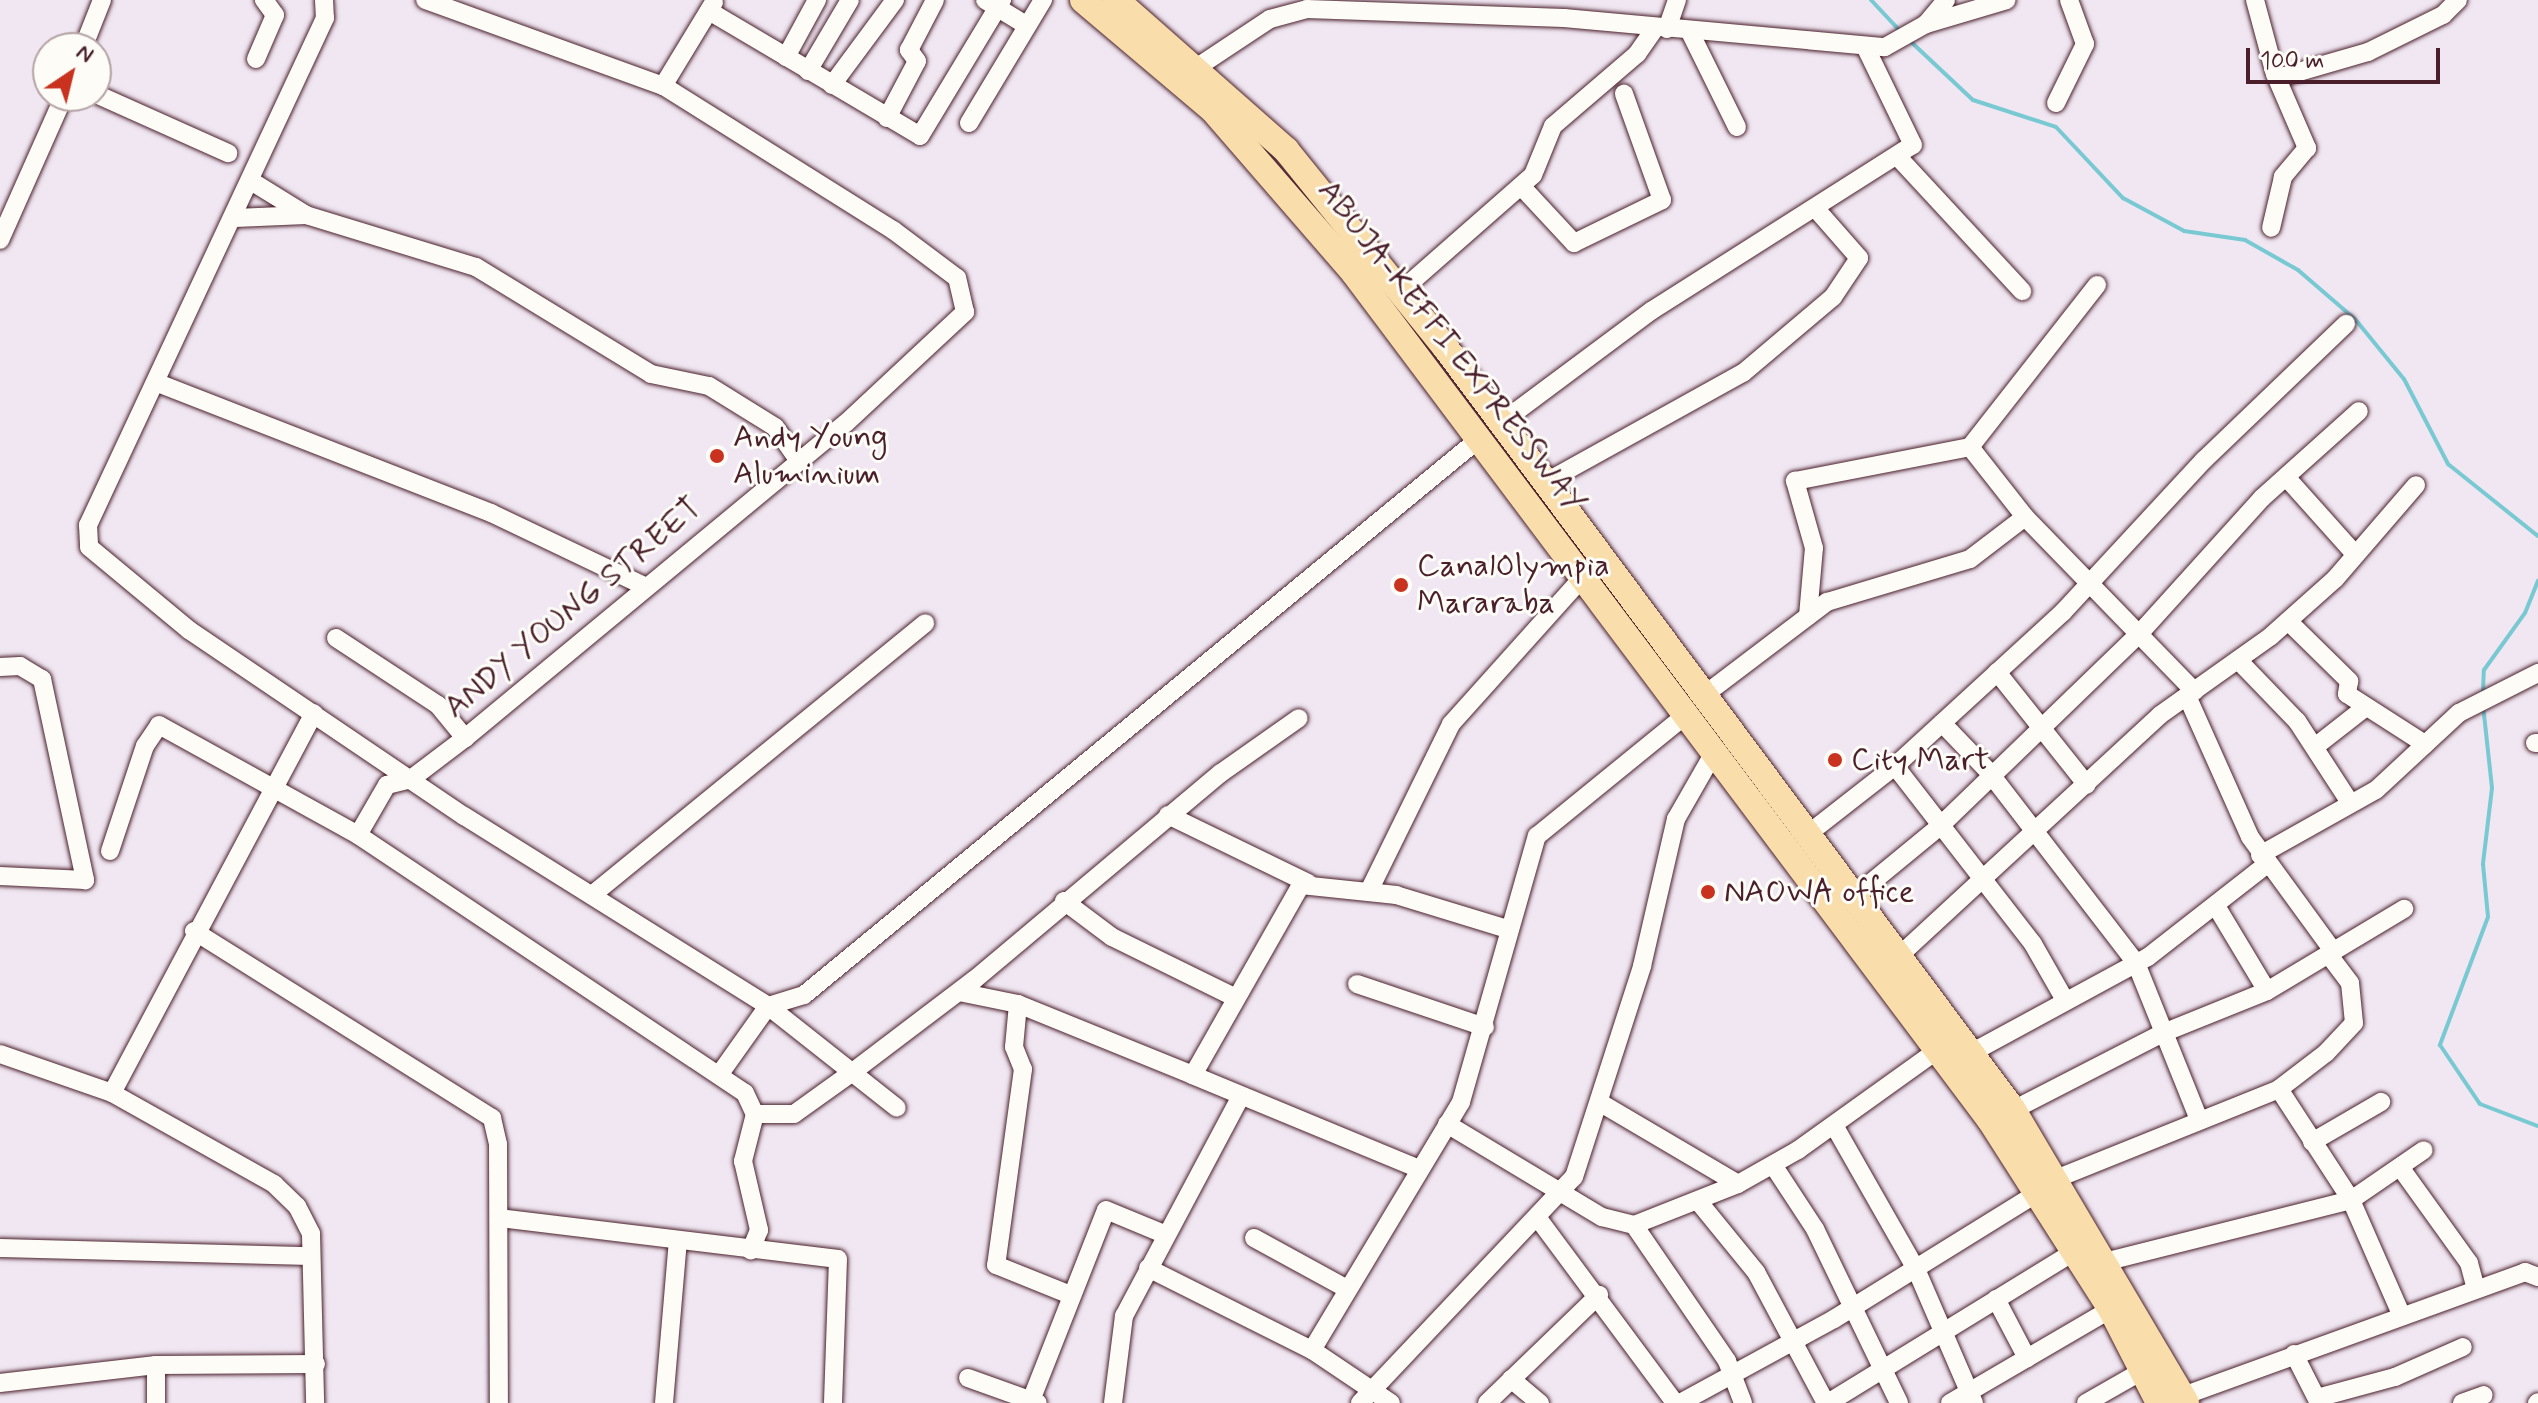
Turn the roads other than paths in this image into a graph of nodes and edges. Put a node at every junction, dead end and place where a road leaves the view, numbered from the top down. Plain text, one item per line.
1 (102, 0) edge
2 (264, 0) edge
3 (324, 0) edge
4 (425, 0) edge
5 (817, 0) edge
6 (850, 0) edge
7 (895, 0) edge
8 (935, 0) edge
9 (1043, 0) edge
10 (1083, 0) edge
11 (1116, 0) edge
12 (1677, 0) edge
13 (1946, 0) edge
14 (2007, 0) edge
15 (2069, 0) edge
16 (2255, 0) edge
17 (2458, 0) edge
18 (995, 2) edge
19 (1336, 4) edge
20 (712, 5) edge
21 (1563, 9) edge
22 (1926, 24) junction
23 (1026, 25) junction
24 (1661, 29) junction
25 (89, 32) edge
26 (1690, 32) junction
27 (1865, 46) junction
28 (786, 57) junction
29 (256, 59) dead end
30 (1199, 66) junction
31 (808, 71) junction
32 (2278, 78) junction
33 (832, 85) junction
34 (663, 86) junction
35 (1624, 94) dead end
36 (112, 101) edge
37 (2056, 103) dead end
38 (57, 112) edge
39 (887, 118) junction
40 (969, 123) dead end
41 (1737, 127) dead end
42 (228, 153) dead end
43 (1898, 157) junction
44 (251, 181) junction
45 (1521, 186) junction
46 (1817, 210) junction
47 (306, 215) junction
48 (235, 218) junction
49 (2271, 228) dead end
50 (0, 240) edge
51 (2097, 285) dead end
52 (1402, 290) junction
53 (2022, 291) dead end
54 (2346, 324) dead end
55 (160, 384) junction
56 (2359, 411) dead end
57 (1502, 422) junction
58 (1480, 438) junction
59 (1970, 447) junction
60 (799, 461) junction
61 (2286, 477) junction
62 (1546, 482) junction
63 (2416, 485) dead end
64 (2025, 517) junction
65 (2353, 552) junction
66 (1584, 576) junction
67 (2091, 583) junction
68 (644, 586) junction
69 (1808, 616) junction
70 (2288, 621) junction
71 (925, 623) dead end
72 (2140, 633) junction
73 (336, 638) dead end
74 (2238, 660) junction
75 (0, 667) edge
76 (1997, 672) junction
77 (2538, 673) edge
78 (2190, 694) junction
79 (1695, 705) junction
80 (2366, 707) junction
81 (314, 713) junction
82 (1299, 718) dead end
83 (1942, 723) junction
84 (2035, 727) junction
85 (465, 738) junction
86 (2425, 744) junction
87 (2316, 746) junction
88 (1715, 751) junction
89 (1895, 766) junction
90 (1989, 772) junction
91 (411, 779) junction
92 (272, 784) junction
93 (2087, 785) junction
94 (2349, 801) junction
95 (1168, 815) junction
96 (1939, 827) junction
97 (2037, 832) junction
98 (1808, 834) junction
99 (358, 835) junction
100 (110, 851) dead end
101 (2264, 860) junction
102 (0, 876) edge
103 (1308, 883) junction
104 (1984, 883) junction
105 (1369, 891) junction
106 (592, 895) junction
107 (1855, 896) junction
108 (1064, 901) junction
109 (2216, 906) junction
110 (2404, 909) dead end
111 (1507, 929) junction
112 (194, 931) junction
113 (2332, 954) junction
114 (1899, 956) junction
115 (2136, 963) junction
116 (1357, 984) dead end
117 (2267, 991) junction
118 (959, 992) junction
119 (1236, 998) junction
120 (2065, 1000) junction
121 (1018, 1004) junction
122 (768, 1006) junction
123 (1485, 1027) junction
124 (2163, 1033) junction
125 (1939, 1049) junction
126 (1971, 1053) junction
127 (0, 1054) edge
128 (854, 1071) junction
129 (719, 1075) junction
130 (1193, 1075) junction
131 (2279, 1089) junction
132 (112, 1093) junction
133 (1241, 1096) junction
134 (1599, 1102) junction
135 (2381, 1102) dead end
136 (897, 1108) dead end
137 (2013, 1110) junction
138 (755, 1114) junction
139 (2199, 1120) junction
140 (1447, 1124) junction
141 (1835, 1127) junction
142 (2312, 1142) junction
143 (2424, 1150) dead end
144 (1773, 1165) junction
145 (2400, 1167) junction
146 (1417, 1168) junction
147 (1738, 1184) junction
148 (2047, 1185) junction
149 (1564, 1190) junction
150 (2351, 1200) junction
151 (1698, 1201) junction
152 (1537, 1217) junction
153 (499, 1218) junction
154 (1634, 1225) junction
155 (1164, 1234) junction
156 (1254, 1238) dead end
157 (678, 1241) junction
158 (0, 1248) edge
159 (751, 1250) junction
160 (2075, 1251) junction
161 (311, 1256) junction
162 (2108, 1261) junction
163 (1148, 1268) junction
164 (1916, 1269) junction
165 (2538, 1277) edge
166 (1347, 1289) junction
167 (2476, 1289) junction
168 (1068, 1294) junction
169 (1599, 1295) junction
170 (1996, 1299) junction
171 (1854, 1307) junction
172 (2111, 1309) junction
173 (2401, 1314) junction
174 (1942, 1332) junction
175 (1797, 1338) junction
176 (2463, 1347) dead end
177 (1312, 1350) junction
178 (2294, 1354) junction
179 (2027, 1358) junction
180 (316, 1364) junction
181 (156, 1365) junction
182 (1882, 1369) junction
183 (2142, 1371) junction
184 (1731, 1372) junction
185 (968, 1378) dead end
186 (1511, 1379) junction
187 (0, 1383) edge
188 (2484, 1395) dead end
189 (1365, 1397) edge
190 (1972, 1397) edge
191 (2176, 1401) edge
192 (2318, 1401) edge
193 (1033, 1402) edge
194 (156, 1403) edge
195 (315, 1403) edge
196 (499, 1403) edge
197 (664, 1403) edge
198 (833, 1403) edge
199 (1113, 1403) edge
200 (1391, 1403) edge
201 (1487, 1403) edge
202 (1540, 1403) edge
203 (1677, 1403) edge
204 (1743, 1403) edge
205 (1827, 1403) edge
206 (1899, 1403) edge
207 (1950, 1403) edge
208 (2086, 1403) edge
209 (2462, 1403) edge

1 - 25 street
2 - 29 street
3 - 44 street
4 - 34 street
5 - 28 street
6 - 31 street
7 - 33 street
8 - 39 street
9 - 23 street
10 - 58 highway, ABUJA-KEFFI EXPRESSWAY
11 - 30 highway, ABUJA-KEFFI EXPRESSWAY
12 - 24 street
13 - 22 street
14 - 22 street
15 - 37 street
16 - 32 street
17 - 32 street
18 - 23 street
18 - 39 street
19 - 21 street
19 - 30 street
20 - 28 street
20 - 34 street
21 - 24 street
22 - 27 street
23 - 40 street
24 - 26 street
24 - 45 street
26 - 27 street
26 - 41 street
27 - 43 street
28 - 31 street
30 - 52 highway, ABUJA-KEFFI EXPRESSWAY
31 - 33 street
32 - 49 street
33 - 39 street
34 - 60 street, ANDY YOUNG STREET
35 - 45 street
36 - 42 street
38 - 50 street
43 - 46 street
43 - 53 street
44 - 47 street
44 - 48 street
45 - 52 street
46 - 57 street
46 - 62 street
47 - 48 street
47 - 60 street
48 - 55 street
51 - 59 street
52 - 57 highway, ABUJA-KEFFI EXPRESSWAY
54 - 67 street
55 - 68 street
55 - 81 street
56 - 61 street
57 - 62 highway, ABUJA-KEFFI EXPRESSWAY
58 - 66 highway, ABUJA-KEFFI EXPRESSWAY
58 - 122 street
59 - 64 street
59 - 69 street
60 - 68 street, ANDY YOUNG STREET
61 - 65 street
61 - 72 street
62 - 79 highway, ABUJA-KEFFI EXPRESSWAY
63 - 65 street
64 - 67 street
64 - 69 street
65 - 70 street
66 - 79 highway, ABUJA-KEFFI EXPRESSWAY
66 - 105 street
67 - 72 street
67 - 76 street
68 - 85 street, ANDY YOUNG STREET
69 - 79 street
70 - 74 street
70 - 80 street
71 - 106 street
72 - 78 street
72 - 84 street
73 - 85 street
74 - 78 street
74 - 87 street
75 - 102 street
76 - 83 street
76 - 84 street
77 - 86 street
78 - 93 street
78 - 101 street
79 - 88 highway, ABUJA-KEFFI EXPRESSWAY
79 - 98 highway, ABUJA-KEFFI EXPRESSWAY
79 - 111 street
80 - 86 street
80 - 87 street
81 - 91 street
81 - 92 street
82 - 95 street
83 - 89 street
83 - 90 street
84 - 90 street
84 - 93 street
85 - 91 street, ANDY YOUNG STREET
86 - 94 street
87 - 94 street
88 - 125 highway, ABUJA-KEFFI EXPRESSWAY
88 - 134 street
89 - 96 street
89 - 98 street
90 - 96 street
90 - 97 street
91 - 99 street, ANDY YOUNG STREET
91 - 106 street
92 - 99 street
92 - 100 street
92 - 112 street
93 - 97 street
94 - 101 street
95 - 103 street
95 - 108 street
96 - 104 street
96 - 107 street
97 - 104 street
97 - 115 street
98 - 107 highway, ABUJA-KEFFI EXPRESSWAY
99 - 129 street
101 - 109 street
101 - 113 street
103 - 105 street
103 - 119 street
104 - 114 street
104 - 120 street
105 - 111 street
106 - 122 street
107 - 114 highway, ABUJA-KEFFI EXPRESSWAY
108 - 118 street
108 - 119 street
109 - 115 street
109 - 117 street
110 - 113 street
111 - 123 street
112 - 132 street
112 - 153 street
113 - 117 street
113 - 131 street
114 - 126 highway, ABUJA-KEFFI EXPRESSWAY
115 - 120 street
115 - 124 street
116 - 123 street
117 - 124 street
118 - 121 street
118 - 128 street
119 - 130 street
120 - 126 street
121 - 130 street
121 - 168 street
122 - 128 street
122 - 129 street
123 - 140 street
124 - 137 street
124 - 139 street
125 - 141 street
125 - 148 highway, ABUJA-KEFFI EXPRESSWAY
126 - 137 highway, ABUJA-KEFFI EXPRESSWAY
127 - 132 street
128 - 136 street
128 - 138 street
129 - 138 street
130 - 133 street
131 - 139 street
131 - 142 street
132 - 161 street
133 - 146 street
133 - 155 street
134 - 147 street
134 - 149 street
135 - 142 street
137 - 148 highway, ABUJA-KEFFI EXPRESSWAY
138 - 159 street
139 - 148 street
140 - 146 street
140 - 149 street
141 - 144 street
141 - 164 street
142 - 150 street
143 - 145 street
144 - 147 street
144 - 171 street
145 - 150 street
145 - 167 street
146 - 166 street
147 - 151 street
148 - 160 highway, ABUJA-KEFFI EXPRESSWAY
148 - 162 highway, ABUJA-KEFFI EXPRESSWAY
148 - 164 street
149 - 152 street
149 - 154 street
150 - 162 street
150 - 173 street
151 - 154 street
151 - 175 street
152 - 169 street
152 - 189 street
153 - 157 street
153 - 196 street
154 - 184 street
155 - 163 street
155 - 168 street
156 - 166 street
157 - 159 street
157 - 197 street
158 - 161 street
159 - 198 street
160 - 170 street
160 - 172 highway, ABUJA-KEFFI EXPRESSWAY
161 - 180 street
162 - 191 highway, ABUJA-KEFFI EXPRESSWAY
163 - 177 street
163 - 199 street
164 - 171 street
164 - 174 street
165 - 167 street
166 - 177 street
167 - 173 street
168 - 193 street
169 - 186 street
169 - 203 street
170 - 174 street
170 - 179 street
171 - 175 street
171 - 182 street
172 - 179 street
172 - 183 highway, ABUJA-KEFFI EXPRESSWAY
173 - 178 street
174 - 182 street
174 - 190 street
175 - 184 street
175 - 205 street
176 - 192 street
177 - 189 street
178 - 191 street
178 - 192 street
179 - 190 street
180 - 181 street
180 - 195 street
181 - 187 street
181 - 194 street
182 - 205 street
182 - 206 street
183 - 191 highway, ABUJA-KEFFI EXPRESSWAY
183 - 208 street
184 - 203 street
184 - 204 street
185 - 193 street
186 - 201 street
186 - 202 street
188 - 209 street
189 - 200 street
190 - 207 street

